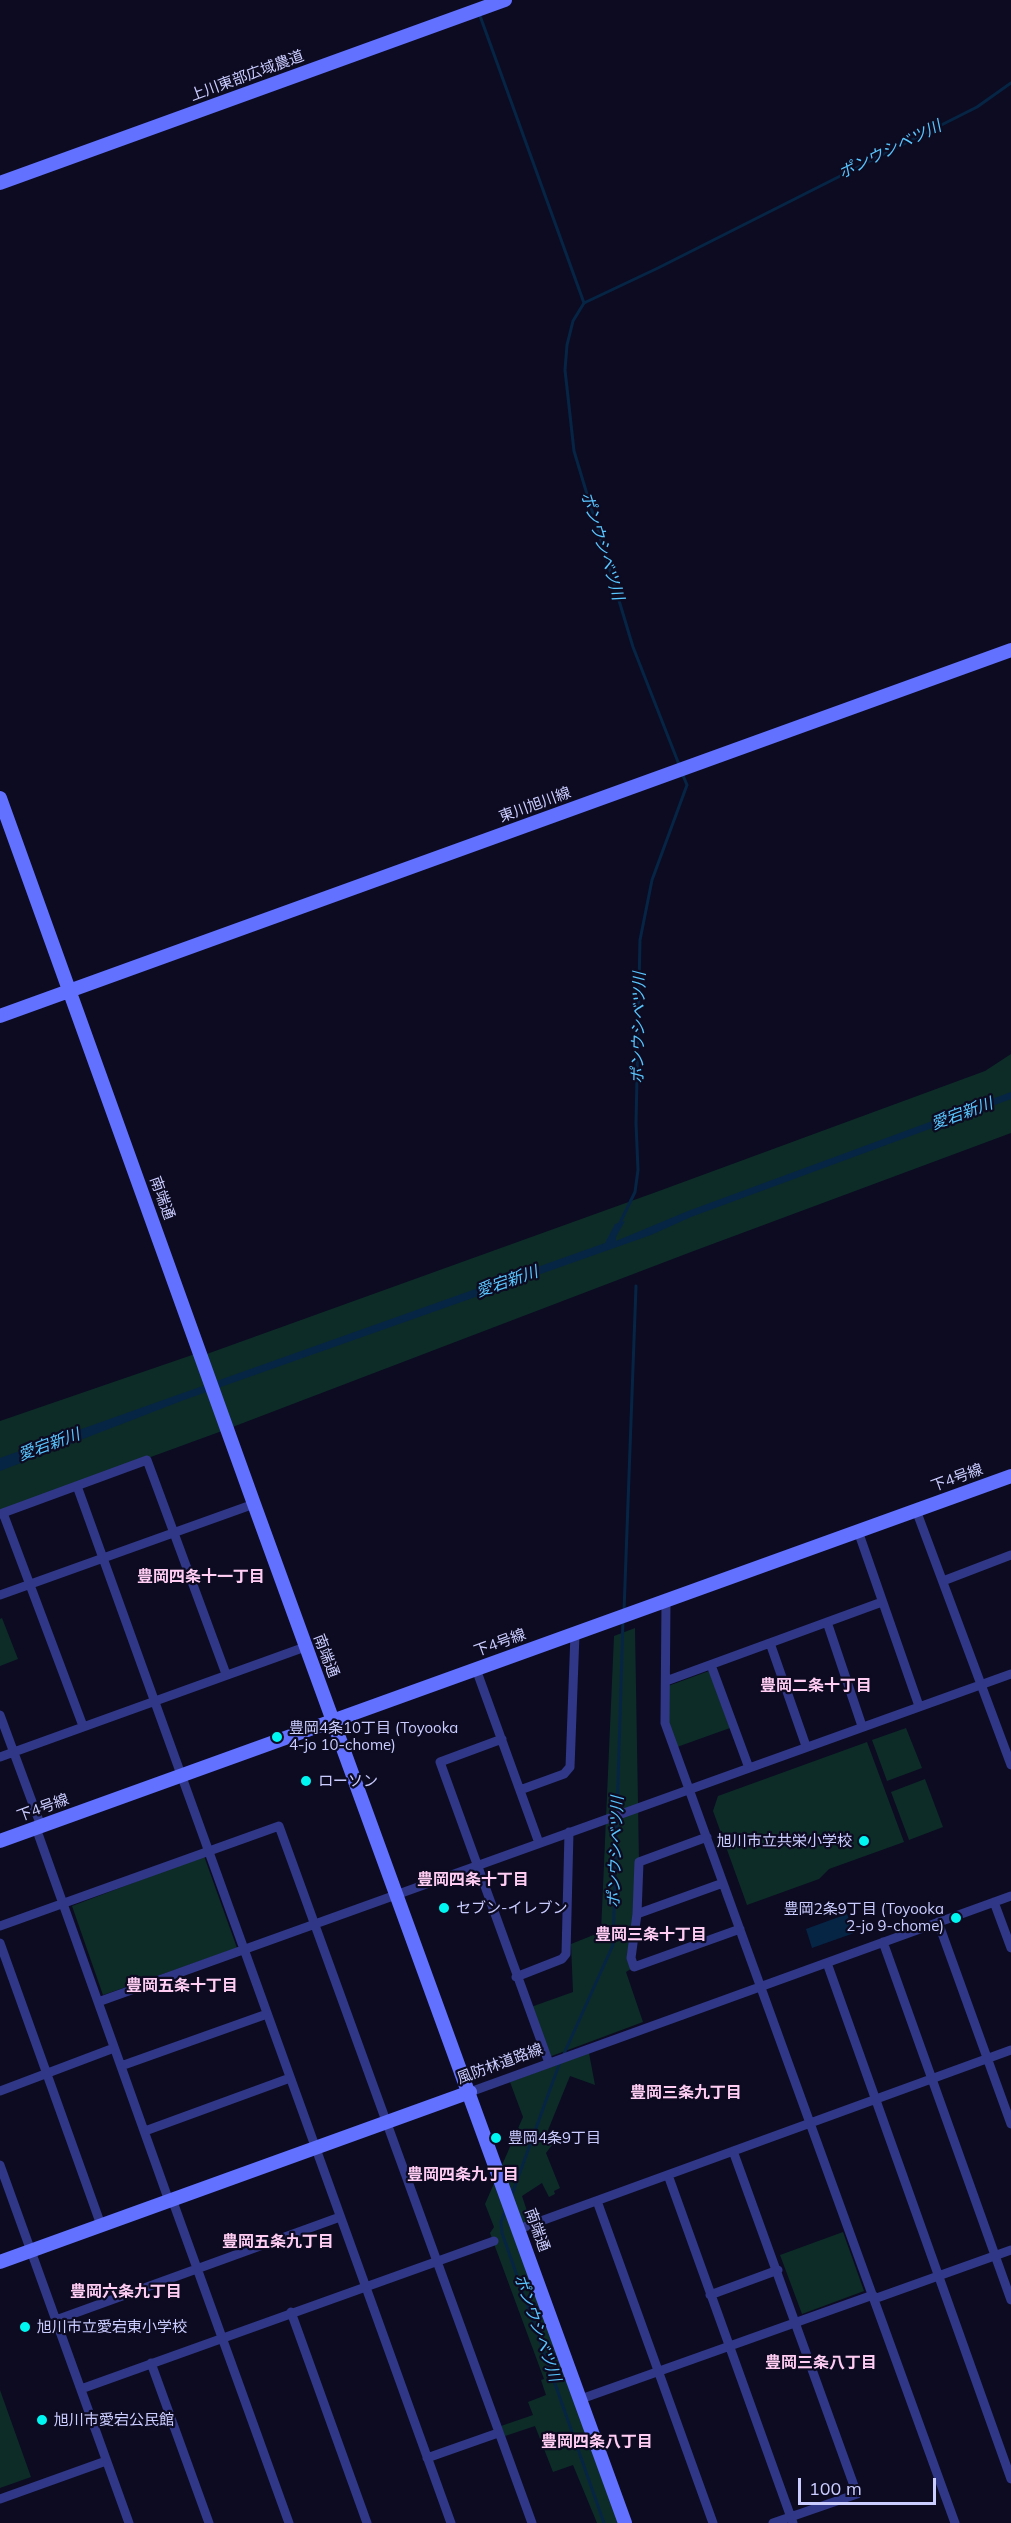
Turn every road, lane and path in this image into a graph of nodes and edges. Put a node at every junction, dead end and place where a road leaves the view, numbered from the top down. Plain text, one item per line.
1 (505, 0) edge
2 (0, 183) edge
3 (1011, 650) edge
4 (0, 798) edge
5 (69, 991) junction
6 (0, 1016) edge
7 (1011, 1476) edge
8 (77, 1486) junction
9 (254, 1504) junction
10 (916, 1510) junction
11 (1, 1513) edge
12 (175, 1532) junction
13 (858, 1532) junction
14 (1010, 1557) edge
15 (104, 1558) junction
16 (943, 1581) junction
17 (31, 1584) junction
18 (0, 1595) edge
19 (666, 1601) junction
20 (882, 1602) junction
21 (826, 1622) junction
22 (575, 1634) junction
23 (770, 1643) junction
24 (305, 1647) junction
25 (711, 1665) junction
26 (476, 1670) junction
27 (226, 1674) junction
28 (1011, 1674) edge
29 (666, 1681) junction
30 (981, 1683) junction
31 (155, 1701) junction
32 (919, 1706) junction
33 (0, 1715) edge
34 (334, 1722) junction
35 (83, 1726) junction
36 (862, 1726) junction
37 (502, 1739) junction
38 (806, 1746) junction
39 (13, 1752) junction
40 (0, 1757) edge
41 (1011, 1765) edge
42 (749, 1768) junction
43 (181, 1776) junction
44 (689, 1789) junction
45 (520, 1790) junction
46 (39, 1827) junction
47 (568, 1832) junction
48 (707, 1838) junction
49 (0, 1841) edge
50 (539, 1843) junction
51 (208, 1851) junction
52 (477, 1866) junction
53 (723, 1883) junction
54 (397, 1894) junction
55 (1011, 1896) edge
56 (994, 1902) junction
57 (62, 1904) junction
58 (637, 1914) junction
59 (938, 1922) junction
60 (315, 1924) junction
61 (0, 1926) edge
62 (740, 1929) junction
63 (883, 1942) junction
64 (0, 1943) edge
65 (1011, 1948) edge
66 (244, 1950) junction
67 (827, 1963) junction
68 (516, 1977) junction
69 (761, 1987) junction
70 (98, 2002) junction
71 (267, 2014) junction
72 (114, 2048) junction
73 (1011, 2050) edge
74 (987, 2059) junction
75 (550, 2063) junction
76 (121, 2066) junction
77 (47, 2074) junction
78 (290, 2078) junction
79 (931, 2079) junction
80 (0, 2091) edge
81 (470, 2092) junction
82 (875, 2099) junction
83 (386, 2122) junction
84 (810, 2122) junction
85 (1011, 2124) edge
86 (144, 2131) junction
87 (316, 2148) junction
88 (733, 2151) junction
89 (0, 2165) edge
90 (668, 2175) junction
91 (171, 2200) junction
92 (597, 2200) junction
93 (340, 2217) junction
94 (101, 2225) junction
95 (519, 2229) junction
96 (494, 2241) dead end
97 (1011, 2250) edge
98 (31, 2251) junction
99 (995, 2255) junction
100 (436, 2260) junction
101 (0, 2262) edge
102 (197, 2269) junction
103 (777, 2270) junction
104 (938, 2276) junction
105 (365, 2286) junction
106 (710, 2295) junction
107 (873, 2297) junction
108 (1011, 2300) edge
109 (291, 2312) junction
110 (56, 2320) junction
111 (796, 2323) junction
112 (222, 2337) junction
113 (729, 2346) junction
114 (151, 2363) junction
115 (658, 2372) junction
116 (81, 2389) junction
117 (581, 2399) junction
118 (498, 2433) junction
119 (427, 2458) junction
120 (106, 2461) junction
121 (1011, 2479) edge
122 (0, 2499) edge
123 (792, 2520) edge
124 (129, 2523) edge
125 (209, 2523) edge
126 (289, 2523) edge
127 (367, 2523) edge
128 (451, 2523) edge
129 (532, 2523) edge
130 (625, 2523) edge
131 (713, 2523) edge
132 (774, 2523) edge
133 (955, 2523) edge

1 - 2 main road, 上川東部広域農道
3 - 5 main road, 東川旭川線
4 - 5 main road, 南端通
5 - 6 main road, 東川旭川線
5 - 9 main road, 南端通
7 - 10 main road, 下4号線
8 - 11 street
8 - 12 street
8 - 15 street
9 - 12 street
9 - 24 main road, 南端通
10 - 13 main road, 下4号線
10 - 16 street
11 - 17 street
12 - 15 street
12 - 27 street
13 - 19 main road, 下4号線
13 - 20 street
14 - 16 street
15 - 17 street
15 - 31 street
16 - 30 street
17 - 18 street
17 - 35 street
19 - 22 main road, 下4号線
19 - 29 street
20 - 21 street
20 - 32 street
21 - 23 street
21 - 36 street
22 - 26 main road, 下4号線
22 - 45 street
23 - 25 street
23 - 38 street
24 - 27 street
24 - 34 main road, 南端通
25 - 29 street
25 - 42 street
26 - 34 main road, 下4号線
26 - 37 street
27 - 31 street
28 - 30 street
29 - 44 street
30 - 32 street
30 - 41 street
31 - 35 street
31 - 43 street
32 - 36 street
33 - 39 street
34 - 43 main road, 下4号線
34 - 54 main road, 南端通
35 - 39 street
36 - 38 street
37 - 45 street
37 - 52 street
38 - 42 street
39 - 40 street
39 - 46 street
42 - 44 street
43 - 46 main road, 下4号線
43 - 51 street
44 - 47 street
44 - 48 street
45 - 50 street
46 - 49 main road, 下4号線
46 - 57 street
47 - 50 street
47 - 68 street
48 - 53 street
48 - 58 street
50 - 52 street
51 - 57 street
51 - 60 street
51 - 66 street
52 - 54 street
52 - 68 street
53 - 58 street
53 - 62 street
54 - 60 street
54 - 81 main road, 南端通
55 - 56 street, 風防林道路線
56 - 59 street, 風防林道路線
56 - 65 street
57 - 61 street
57 - 70 street
58 - 62 street
59 - 63 street, 風防林道路線
59 - 74 street
60 - 66 street
60 - 83 street
62 - 69 street
63 - 67 street, 風防林道路線
63 - 79 street
64 - 77 street
66 - 70 street
66 - 71 street
67 - 69 street, 風防林道路線
67 - 82 street
68 - 75 street
69 - 75 street, 風防林道路線
69 - 84 street
70 - 72 street
71 - 76 street
71 - 78 street
72 - 76 street
72 - 77 street
73 - 74 street
74 - 79 street
74 - 85 street
75 - 81 street, 風防林道路線
76 - 86 street
77 - 80 street
77 - 94 street
78 - 86 street
78 - 87 street
79 - 82 street
79 - 99 street
81 - 83 main road, 風防林道路線
81 - 95 main road, 南端通
82 - 84 street
82 - 104 street
83 - 87 main road, 風防林道路線
83 - 100 street
84 - 88 street
84 - 107 street
86 - 91 street
87 - 91 main road, 風防林道路線
87 - 93 street
88 - 90 street
88 - 103 street
89 - 98 street
90 - 92 street
90 - 106 street
91 - 94 main road, 風防林道路線
91 - 102 street
92 - 95 street
92 - 115 street
93 - 102 street
93 - 105 street
94 - 98 main road, 風防林道路線
95 - 117 main road, 南端通
96 - 100 street
97 - 99 street
98 - 101 main road, 風防林道路線
98 - 110 street
99 - 104 street
99 - 108 street
100 - 105 street
100 - 118 street
102 - 110 street
102 - 112 street
103 - 106 street
103 - 111 street
104 - 107 street
104 - 121 street
105 - 109 street
105 - 119 street
106 - 113 street
107 - 111 street
107 - 133 street
109 - 112 street
109 - 127 street
110 - 116 street
111 - 113 street
111 - 123 street
112 - 114 street
112 - 126 street
113 - 115 street
113 - 123 street
114 - 116 street
114 - 125 street
115 - 117 street
115 - 131 street
116 - 120 street
117 - 130 main road, 南端通
118 - 119 street
118 - 129 street
119 - 128 street
120 - 122 street
120 - 124 street
123 - 132 street

